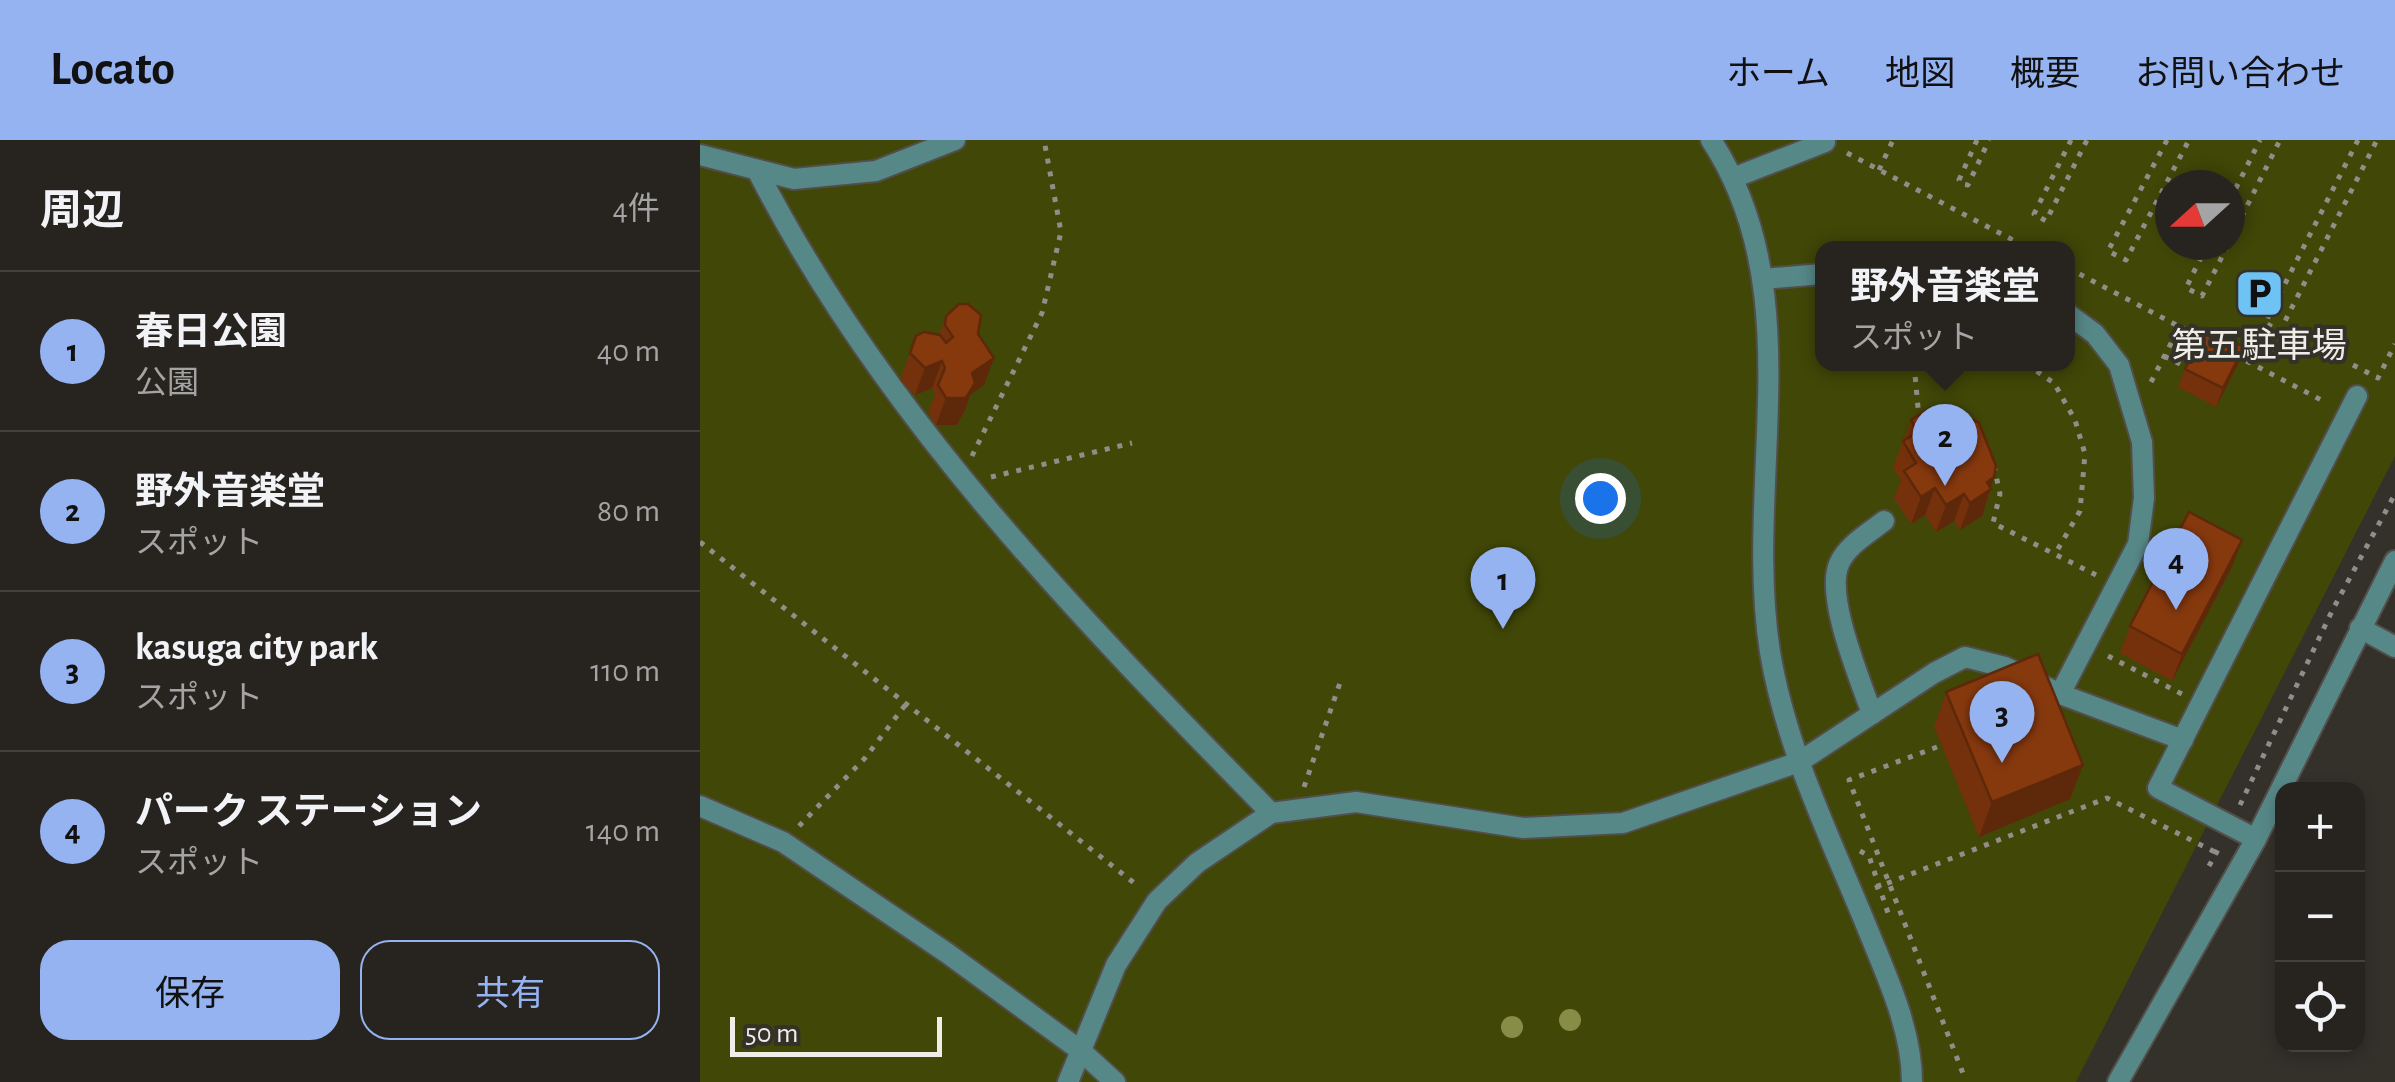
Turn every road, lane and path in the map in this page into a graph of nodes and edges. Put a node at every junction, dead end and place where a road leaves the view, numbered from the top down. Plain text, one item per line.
1 (956, 140) edge
2 (1044, 140) edge
3 (1711, 140) edge
4 (1893, 140) edge
5 (1977, 140) edge
6 (1989, 140) edge
7 (2071, 140) edge
8 (2087, 140) edge
9 (2166, 140) edge
10 (2189, 140) edge
11 (2260, 140) edge
12 (2280, 140) edge
13 (2358, 140) edge
14 (2377, 140) edge
15 (1825, 142) edge
16 (700, 156) edge
17 (1879, 170) junction
18 (2245, 170) edge
19 (758, 172) junction
20 (1733, 178) junction
21 (2245, 211) edge
22 (2016, 241) edge
23 (2200, 260) edge
24 (2220, 260) edge
25 (2075, 272) edge
26 (1815, 274) edge
27 (1763, 278) junction
28 (2075, 319) edge
29 (2180, 326) junction
30 (2210, 342) edge
31 (2395, 344) edge
32 (2224, 350) edge
33 (2164, 356) junction
34 (2353, 366) dead end
35 (2188, 368) edge
36 (1915, 371) edge
37 (2036, 371) edge
38 (2352, 405) joint
39 (2136, 412) junction
40 (1936, 418) edge
41 (1132, 443) dead end
42 (1988, 456) edge
43 (958, 474) junction
44 (2395, 494) edge
45 (1884, 521) dead end
46 (700, 542) edge
47 (2055, 554) junction
48 (2395, 561) edge
49 (2116, 586) junction
50 (2360, 628) junction
51 (2087, 645) junction
52 (2395, 646) edge
53 (1342, 677) dead end
54 (2060, 694) junction
55 (2185, 695) dead end
56 (906, 704) junction
57 (1872, 714) junction
58 (2183, 740) junction
59 (1936, 747) dead end
60 (1800, 762) junction
61 (700, 806) edge
62 (1301, 810) junction
63 (1271, 813) junction
64 (2230, 826) junction
65 (2256, 840) junction
66 (783, 842) junction
67 (2217, 853) junction
68 (2209, 866) dead end
69 (1889, 883) junction
70 (1854, 896) junction
71 (1157, 902) junction
72 (1081, 1051) junction
73 (1964, 1076) dead end
74 (1068, 1082) edge
75 (1115, 1082) edge
76 (1912, 1082) edge
77 (2118, 1082) edge

1 - 19 street
2 - 43 path
3 - 20 street
4 - 17 path
5 - 6 path
7 - 8 path
9 - 10 path
11 - 18 path
12 - 21 path
13 - 14 path
15 - 17 path
15 - 20 street
16 - 19 street
17 - 22 path
19 - 43 street
20 - 27 street
23 - 24 path
25 - 29 path
26 - 27 street
27 - 60 street
28 - 39 street
29 - 30 path
29 - 33 path
31 - 34 path
32 - 38 path
33 - 35 path
33 - 39 path
36 - 40 path
37 - 47 path
38 - 58 street
39 - 49 street
41 - 43 path
42 - 47 path
43 - 63 street
44 - 64 path
45 - 57 street
46 - 56 path
47 - 49 path
48 - 50 street
49 - 51 street
50 - 52 street
50 - 65 street
51 - 54 street
51 - 55 path
53 - 62 path
54 - 57 street
54 - 58 street
56 - 66 path
56 - 71 path
57 - 60 street
58 - 64 street
59 - 69 path
60 - 62 street
60 - 70 street
61 - 66 street
62 - 63 street
63 - 71 street
64 - 65 street
64 - 67 path
65 - 77 street
66 - 72 street
67 - 68 path
67 - 69 path
69 - 70 path
69 - 73 path
70 - 76 street
71 - 72 street
72 - 74 street
72 - 75 street

